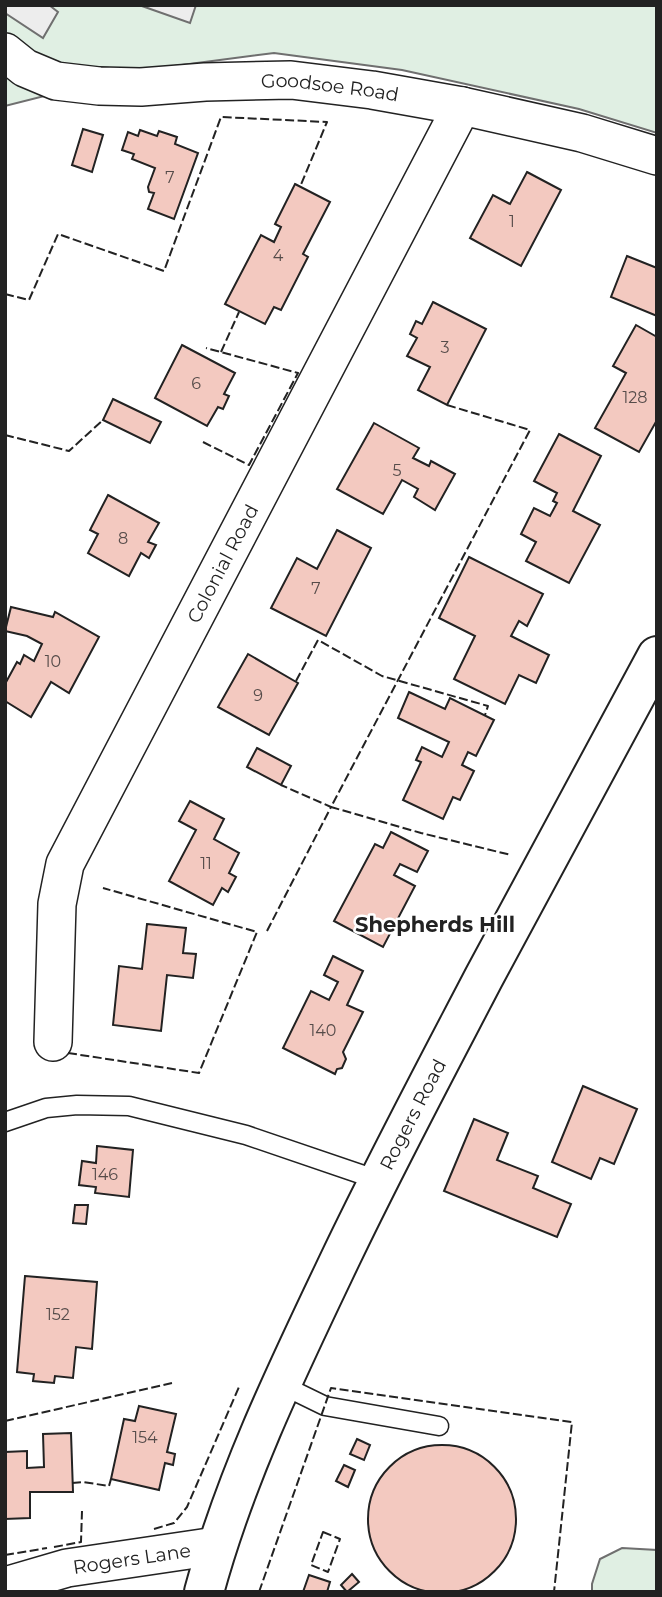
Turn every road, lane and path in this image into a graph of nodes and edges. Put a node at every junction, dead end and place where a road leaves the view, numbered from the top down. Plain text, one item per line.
1 (5, 52) edge
2 (463, 106) junction
3 (657, 156) edge
4 (657, 656) edge
5 (53, 1042) dead end
6 (5, 1122) edge
7 (378, 1180) junction
8 (282, 1385) junction
9 (439, 1426) dead end
10 (216, 1546) junction
11 (5, 1586) edge
12 (204, 1592) edge

1 - 2 street, Goodsoe Road
2 - 3 street, Goodsoe Road
2 - 5 street, Colonial Road
4 - 7 main road, Rogers Road
6 - 7 lane
7 - 8 main road, Rogers Road
8 - 9 lane
8 - 10 main road, Rogers Road
10 - 11 street, Rogers Lane
10 - 12 main road, Rogers Road

